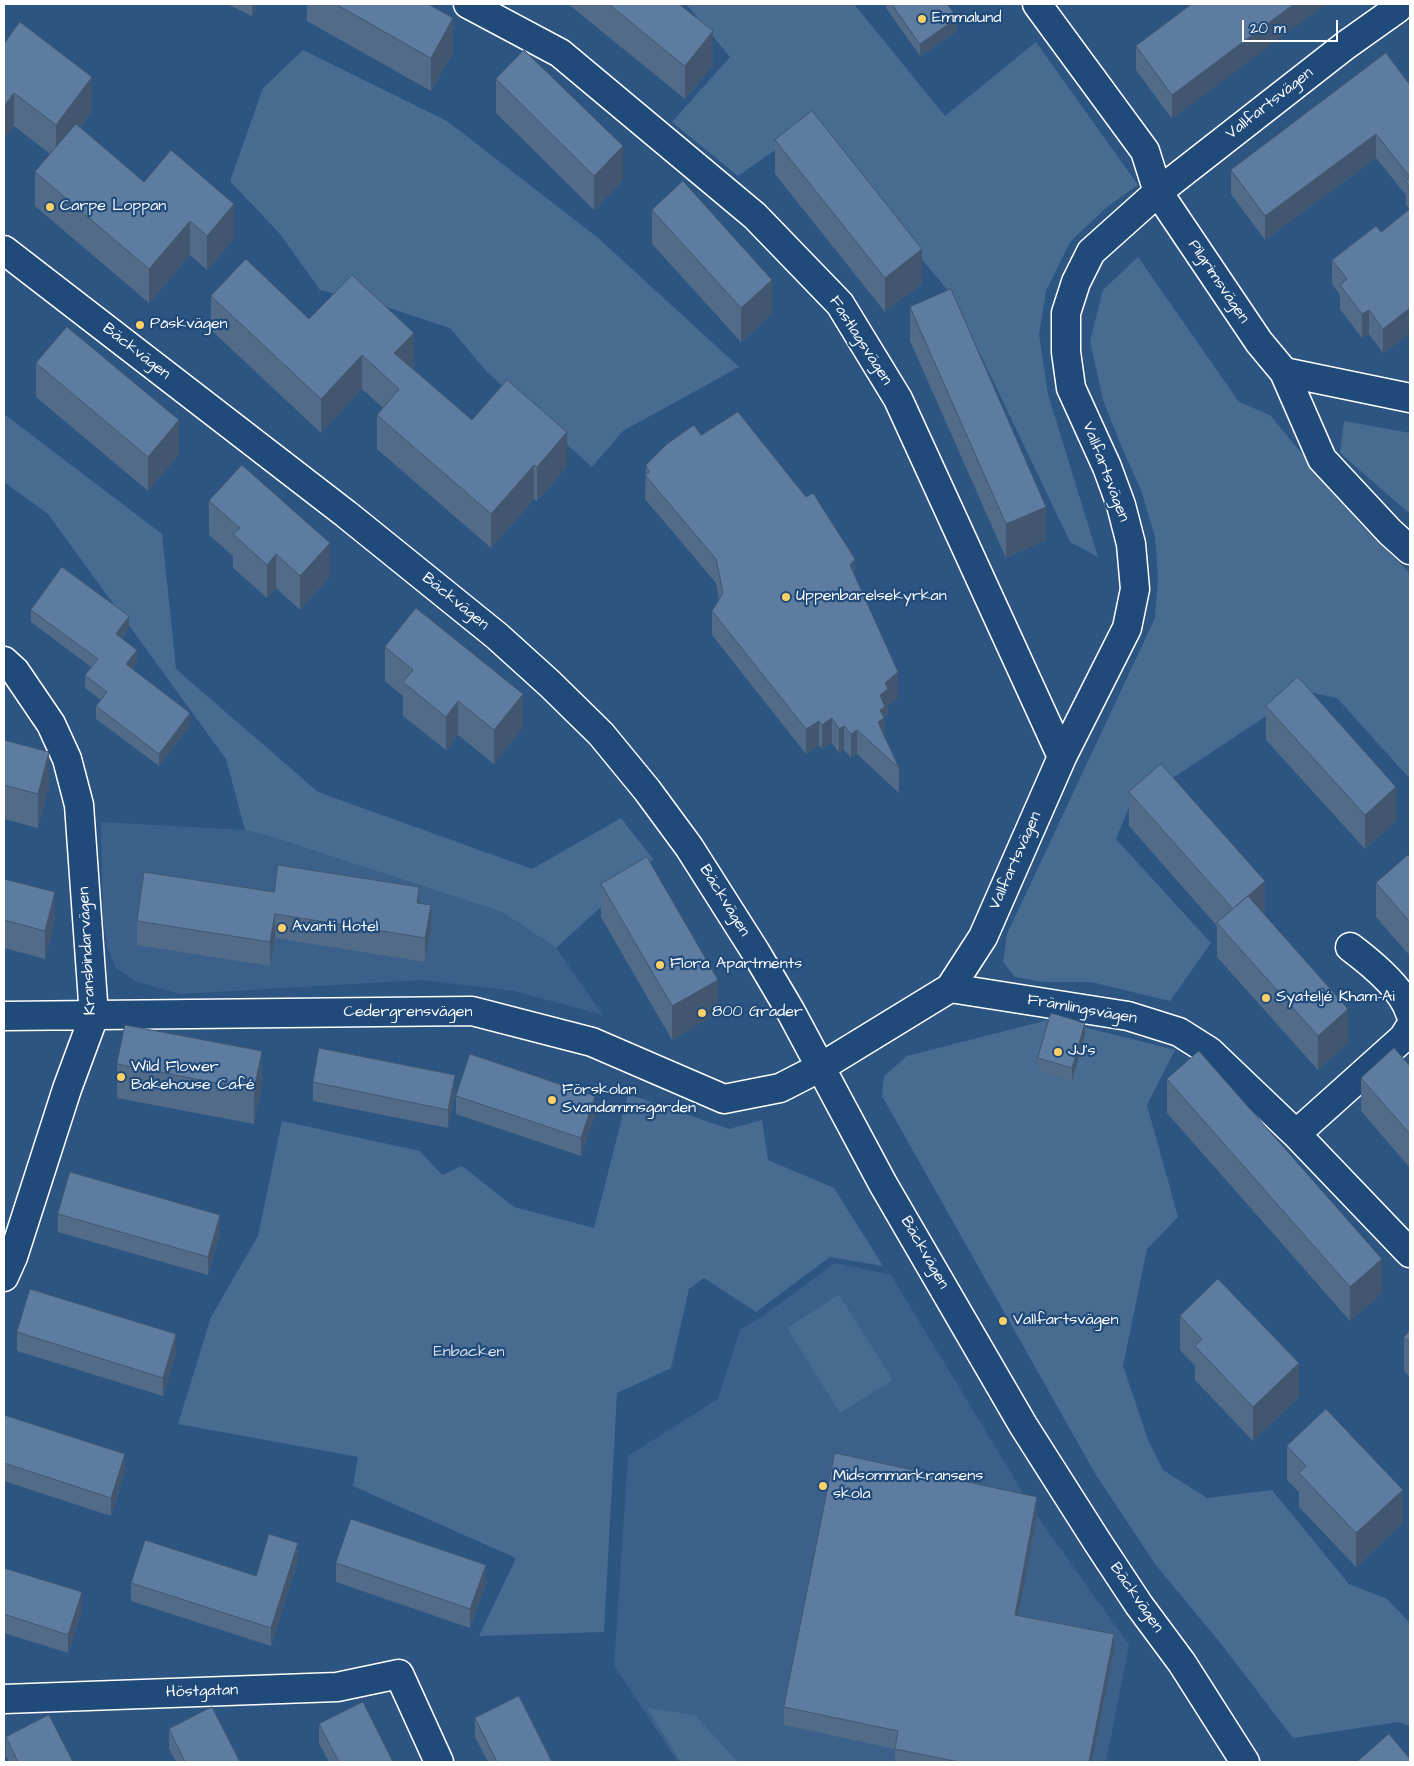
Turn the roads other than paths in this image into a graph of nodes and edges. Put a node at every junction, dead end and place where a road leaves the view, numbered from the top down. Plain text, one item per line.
1 (468, 4) edge
2 (1037, 4) edge
3 (1401, 12) edge
4 (1158, 192) junction
5 (4, 250) edge
6 (1284, 372) junction
7 (1410, 398) edge
8 (1410, 550) edge
9 (4, 661) edge
10 (1062, 757) junction
11 (1350, 947) dead end
12 (950, 988) junction
13 (1410, 1013) edge
14 (4, 1016) edge
15 (94, 1016) junction
16 (1410, 1027) edge
17 (821, 1067) junction
18 (1296, 1134) junction
19 (1410, 1253) edge
20 (4, 1277) edge
21 (4, 1699) edge
22 (439, 1762) edge
23 (1245, 1762) edge

1 - 10 street, Fastlagsvägen
2 - 4 street, Pilgrimsvägen
3 - 4 street, Vallfartsvägen
4 - 6 street, Pilgrimsvägen
4 - 10 street, Vallfartsvägen
5 - 17 street, Bäckvägen
6 - 7 street
6 - 8 street, Pilgrimsvägen
9 - 15 street, Kransbindarvägen
10 - 12 street, Vallfartsvägen
11 - 13 street
12 - 17 street, Vallfartsvägen
12 - 18 street, Främlingsvägen
14 - 15 street, Cedergrensvägen
15 - 17 street, Cedergrensvägen
15 - 20 street, Kransbindarvägen
16 - 18 street
17 - 23 street, Bäckvägen
18 - 19 street, Främlingsvägen
21 - 22 street, Höstgatan

